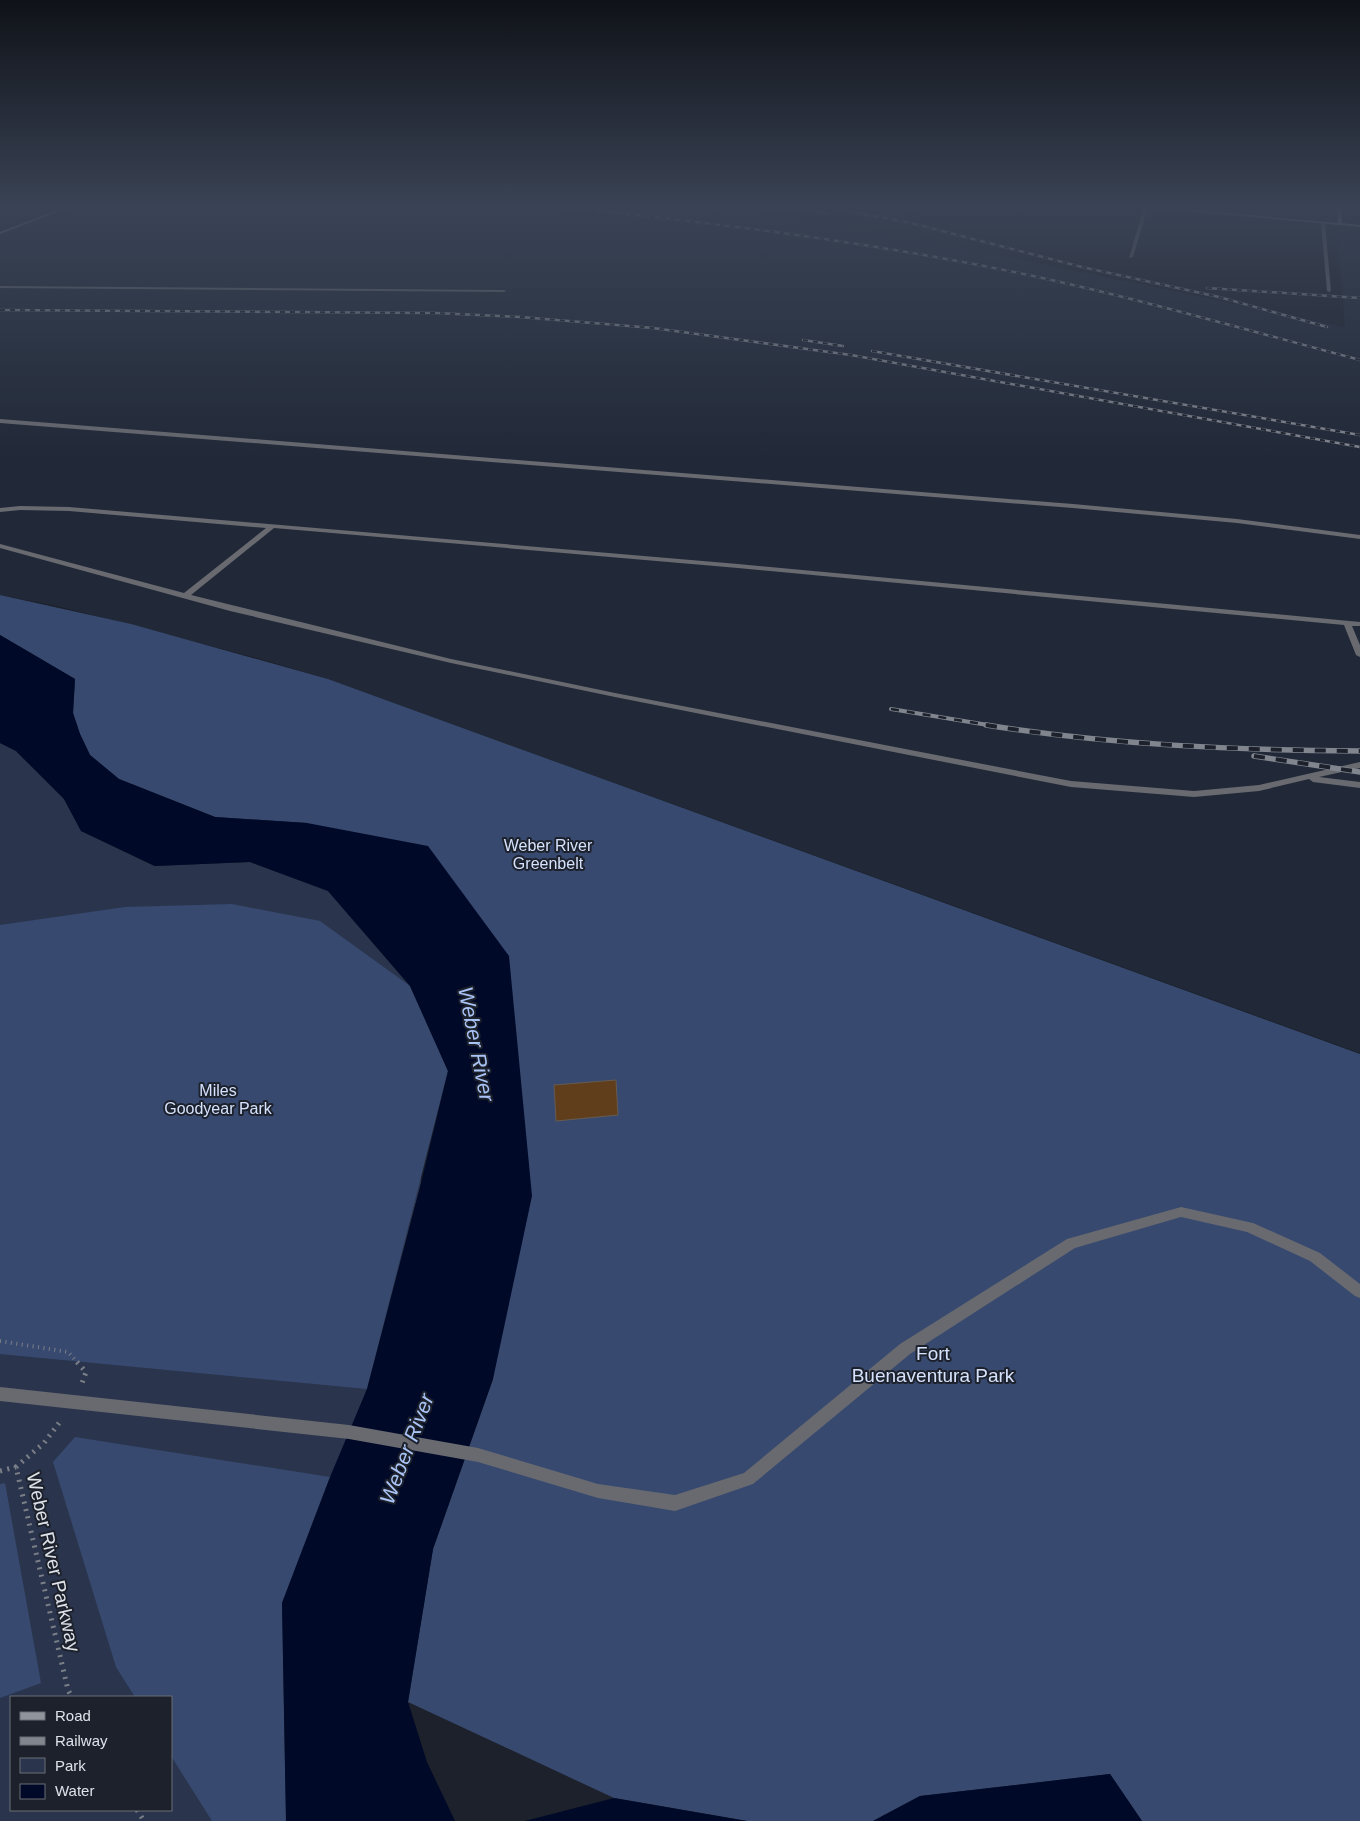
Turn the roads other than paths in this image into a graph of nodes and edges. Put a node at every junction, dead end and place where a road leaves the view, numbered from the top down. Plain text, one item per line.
1 (0, 421) edge
2 (0, 510) edge
3 (273, 526) junction
4 (1360, 537) edge
5 (0, 546) edge
6 (185, 596) junction
7 (1347, 622) junction
8 (1360, 624) edge
9 (1360, 655) edge
10 (1360, 765) edge
11 (1304, 777) junction
12 (1360, 785) edge
13 (1360, 1292) edge
14 (0, 1394) edge

1 - 4 street
2 - 3 street
3 - 6 street
3 - 7 street
5 - 6 street
6 - 11 street
7 - 8 street
7 - 9 street
10 - 11 street
11 - 12 street
13 - 14 street

